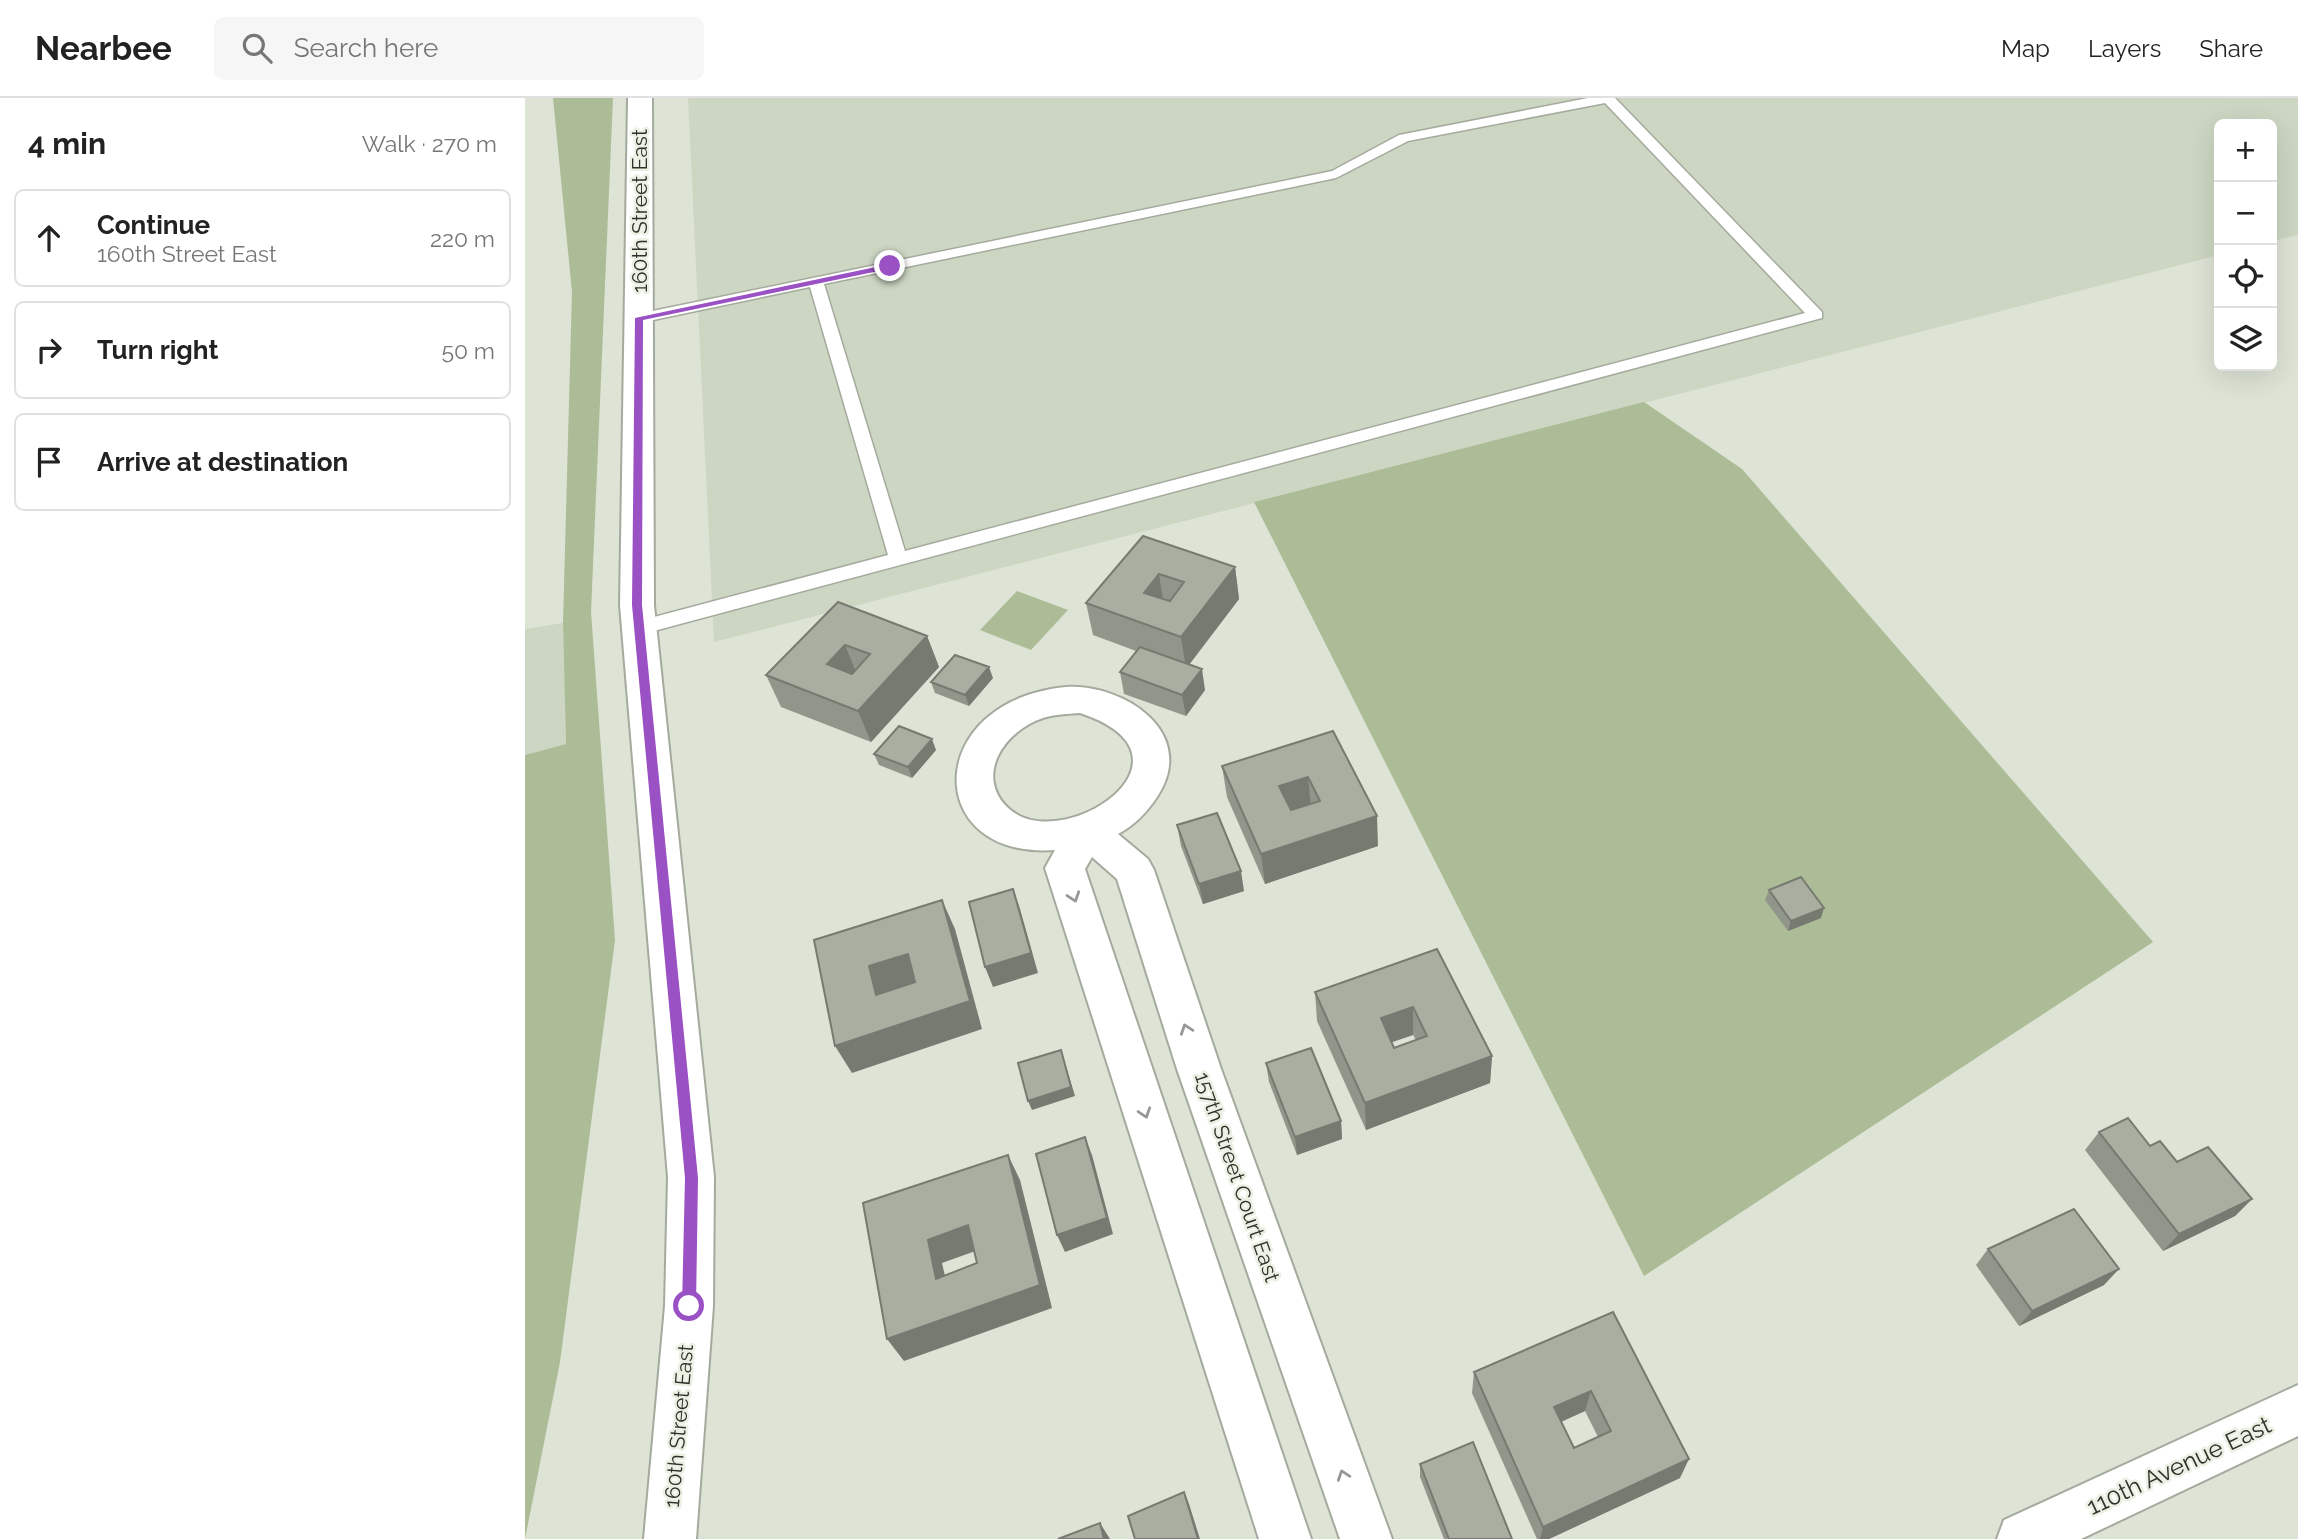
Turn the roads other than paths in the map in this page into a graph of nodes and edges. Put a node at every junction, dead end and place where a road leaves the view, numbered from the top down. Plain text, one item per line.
1 (640, 98) edge
2 (1608, 98) edge
3 (816, 282) junction
4 (639, 318) junction
5 (898, 559) junction
6 (639, 628) junction
7 (1088, 831) junction
8 (2298, 1410) edge
9 (670, 1539) edge
10 (1285, 1539) edge
11 (1366, 1539) edge
12 (2022, 1539) edge

1 - 4 street, 160th Street East
2 - 3 lane
2 - 5 lane
3 - 4 lane
3 - 5 lane
4 - 6 street, 160th Street East
5 - 6 lane
6 - 9 street, 160th Street East
7 - 7 street
7 -> 10 street
11 -> 7 street, 157th Street Court East
8 - 12 street, 110th Avenue East

